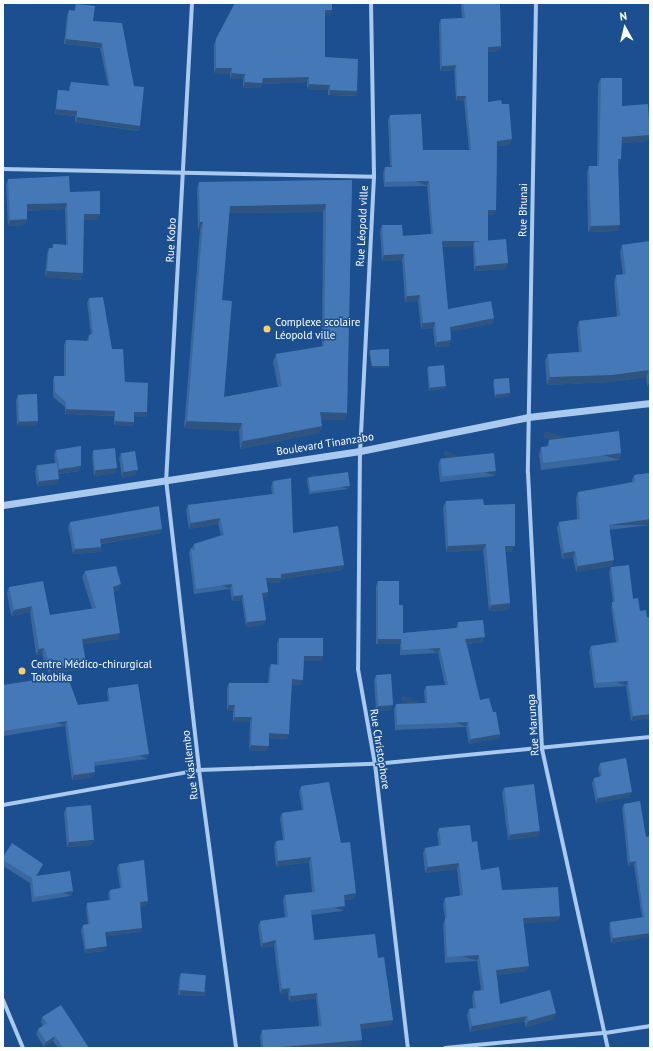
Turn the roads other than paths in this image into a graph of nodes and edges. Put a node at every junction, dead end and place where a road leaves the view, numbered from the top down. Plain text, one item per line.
1 (192, 3) edge
2 (371, 3) edge
3 (536, 3) edge
4 (3, 170) edge
5 (184, 172) junction
6 (374, 177) junction
7 (650, 403) edge
8 (528, 417) junction
9 (360, 451) junction
10 (166, 479) junction
11 (3, 505) edge
12 (650, 737) edge
13 (542, 749) junction
14 (375, 764) junction
15 (199, 770) junction
16 (3, 805) edge
17 (3, 1000) edge
18 (650, 1026) edge
19 (605, 1033) junction
20 (23, 1048) edge
21 (236, 1048) edge
22 (408, 1048) edge
23 (445, 1048) edge
24 (608, 1048) edge

1 - 5 street, Rue Kobo
2 - 6 street, Rue Léopold ville
3 - 8 street, Rue Bhunai
4 - 5 street
5 - 6 street
5 - 10 street, Rue Kobo
6 - 9 street, Rue Léopold ville
7 - 8 street, Boulevard Tinanzabo
8 - 9 street, Boulevard Tinanzabo
8 - 13 street, Rue Marunga
9 - 10 street, Boulevard Tinanzabo
9 - 14 street, Rue Christophore
10 - 11 street, Boulevard Tinanzabo
10 - 15 street, Rue Kasilembo
12 - 13 street
13 - 14 street
13 - 19 street, Rue Marunga
14 - 15 street
14 - 22 street, Rue Christophore
15 - 16 street
15 - 21 street, Rue Kasilembo
17 - 20 street
18 - 19 street
19 - 23 street
19 - 24 street, Rue Marunga

